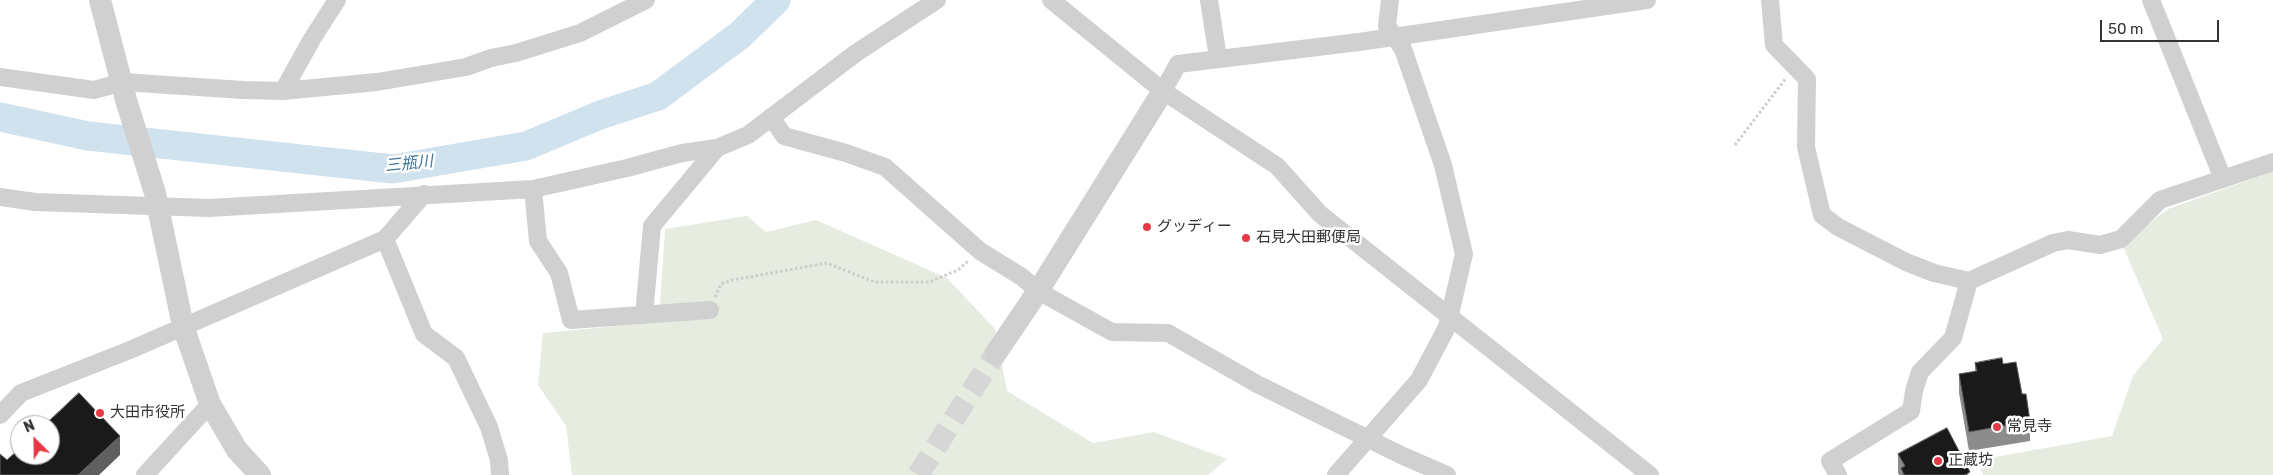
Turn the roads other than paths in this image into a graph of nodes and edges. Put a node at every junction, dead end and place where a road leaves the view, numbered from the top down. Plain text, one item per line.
1 (100, 0) edge
2 (337, 0) edge
3 (646, 0) edge
4 (937, 0) edge
5 (1051, 0) edge
6 (1210, 0) edge
7 (1390, 0) edge
8 (1646, 0) edge
9 (1770, 0) edge
10 (2151, 0) edge
11 (1396, 36) junction
12 (1218, 58) junction
13 (0, 77) edge
14 (1163, 90) junction
15 (124, 91) junction
16 (283, 91) junction
17 (771, 117) junction
18 (717, 148) junction
19 (2273, 162) edge
20 (2223, 179) junction
21 (533, 189) junction
22 (424, 194) junction
23 (0, 197) edge
24 (156, 200) junction
25 (385, 239) junction
26 (1969, 282) junction
27 (1038, 291) junction
28 (710, 310) road end
29 (644, 315) junction
30 (1449, 317) junction
31 (183, 326) junction
32 (996, 353) tunnel mouth
33 (210, 404) junction
34 (0, 415) edge
35 (1369, 438) junction
36 (145, 475) edge
37 (260, 475) edge
38 (500, 475) edge
39 (1336, 475) edge
40 (1447, 475) edge
41 (1650, 475) edge
42 (1838, 475) edge

1 - 15 street
2 - 16 street
3 - 16 street
4 - 17 street
5 - 14 street
6 - 12 street
7 - 11 street
8 - 11 street
9 - 26 street
10 - 20 street
11 - 12 street
11 - 30 street
12 - 14 street
13 - 15 street
14 - 27 street
14 - 30 street
15 - 16 street
15 - 24 street
17 - 18 street
17 - 27 street
18 - 21 street
18 - 29 street
19 - 20 street
20 - 26 street
21 - 22 street
21 - 29 street
22 - 24 street
22 - 25 street
23 - 24 street
24 - 31 street
25 - 31 street
25 - 38 street
26 - 42 street
27 - 32 street
27 - 35 street
28 - 29 street
30 - 35 street
30 - 41 street
31 - 33 street
31 - 34 street
33 - 36 street
33 - 37 street
35 - 39 street
35 - 40 street

